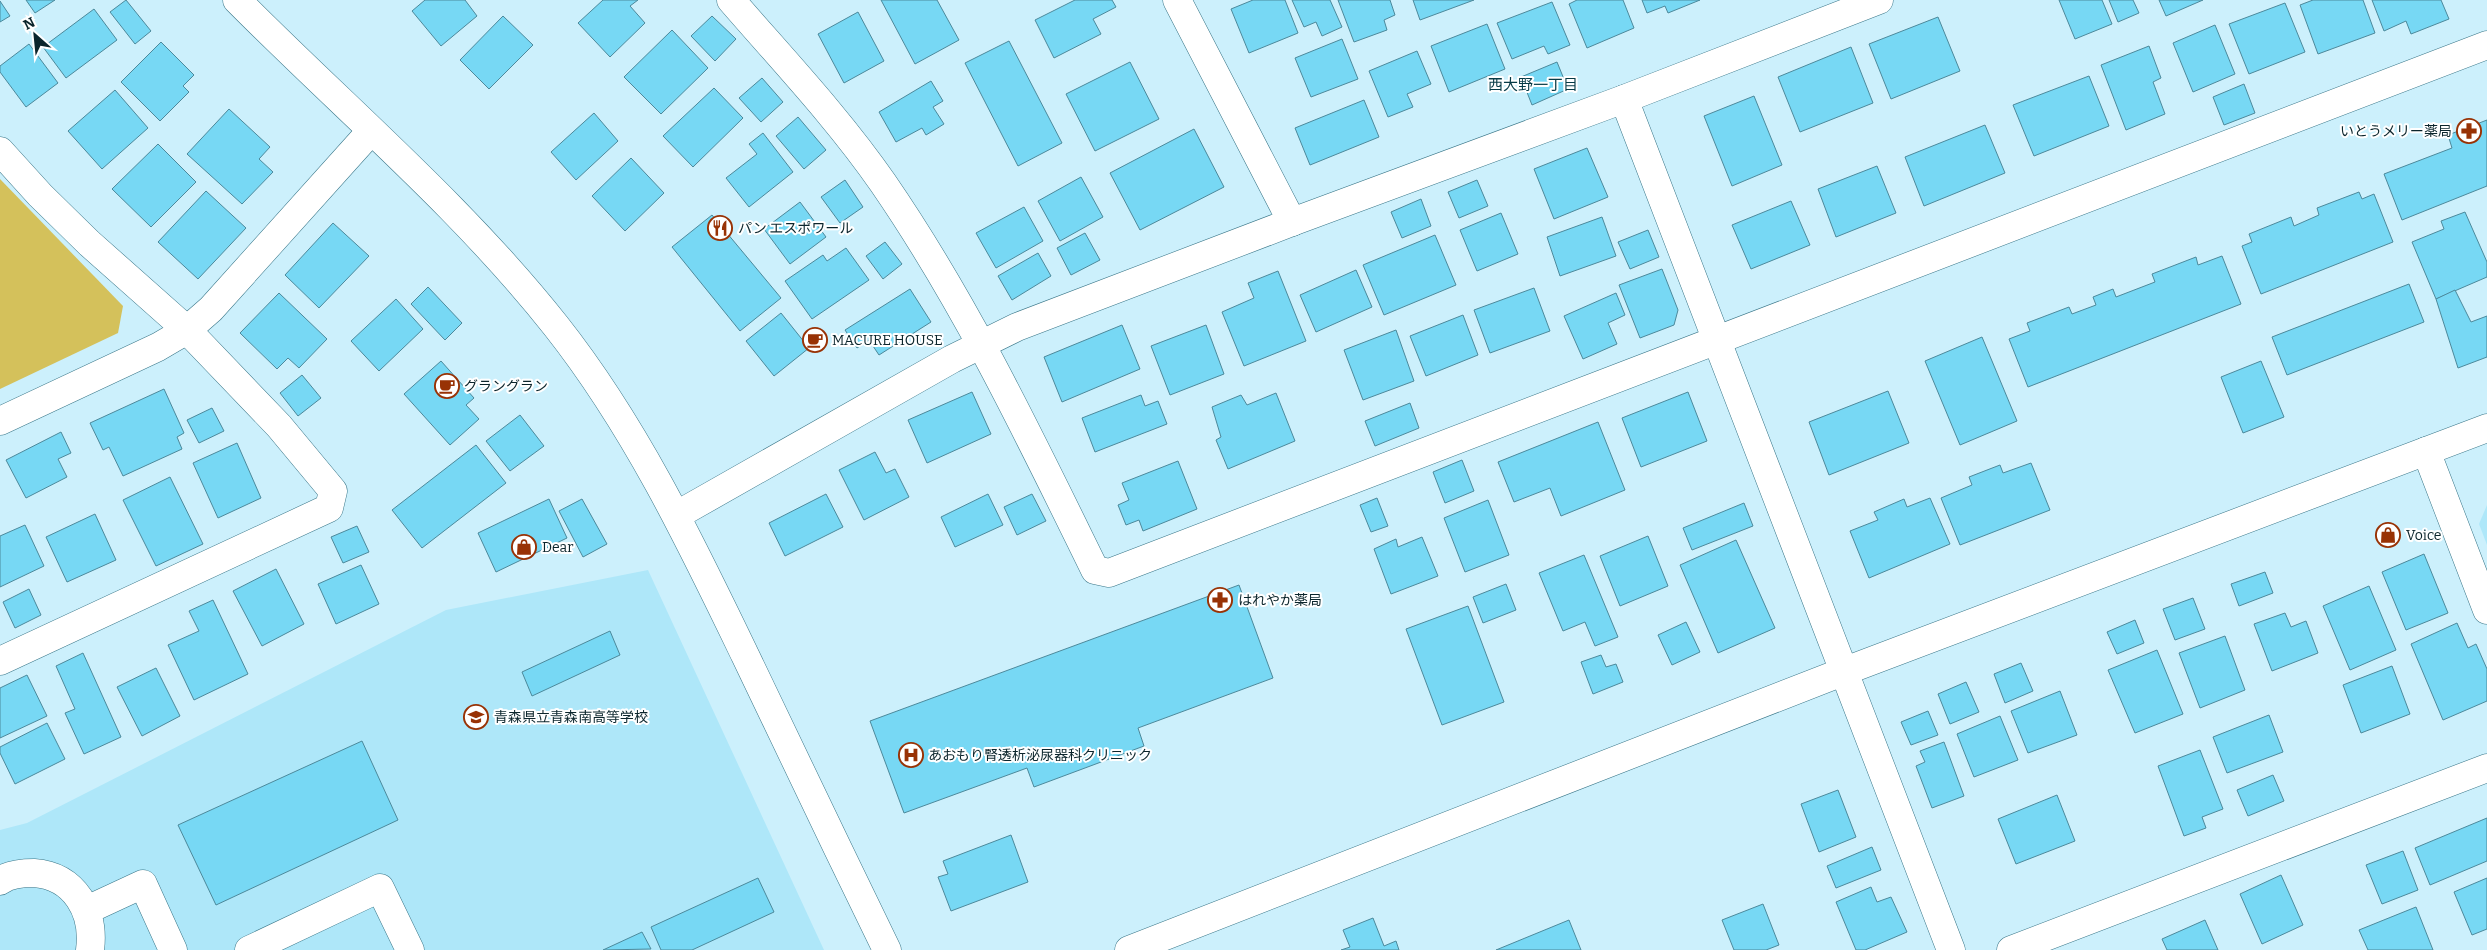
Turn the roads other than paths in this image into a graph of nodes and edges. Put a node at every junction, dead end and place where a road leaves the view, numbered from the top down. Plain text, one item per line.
1 (237, 0) edge
2 (730, 0) edge
3 (1177, 0) edge
4 (1879, 0) edge
5 (2487, 44) edge
6 (1624, 99) junction
7 (372, 131) junction
8 (0, 151) edge
9 (1292, 222) junction
10 (187, 330) junction
11 (1718, 341) junction
12 (981, 343) junction
13 (0, 421) edge
14 (2487, 428) edge
15 (2426, 451) junction
16 (677, 515) junction
17 (2481, 576) edge
18 (2487, 610) edge
19 (0, 661) edge
20 (1846, 672) junction
21 (2487, 768) edge
22 (1, 876) edge
23 (87, 910) junction
24 (90, 950) edge
25 (173, 950) edge
26 (249, 950) edge
27 (410, 950) edge
28 (887, 950) edge
29 (1129, 950) edge
30 (1952, 950) edge
31 (2011, 950) edge

1 - 7 street
2 - 12 street
3 - 9 street
4 - 6 street
5 - 11 street
6 - 9 street
6 - 11 street
7 - 10 street
7 - 16 street
8 - 10 street
9 - 12 street
10 - 13 street
10 - 19 street
11 - 12 street
11 - 20 street
12 - 16 street
14 - 15 street
15 - 17 street
15 - 20 street
16 - 28 street
17 - 18 street
20 - 29 street
20 - 30 street
21 - 31 street
22 - 23 street
23 - 24 street
23 - 25 street
26 - 27 street

